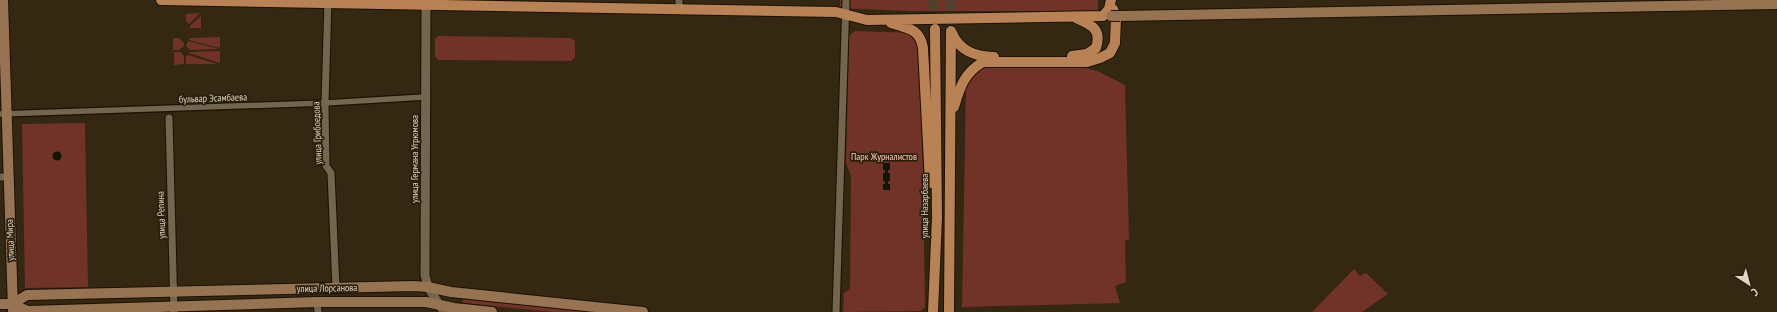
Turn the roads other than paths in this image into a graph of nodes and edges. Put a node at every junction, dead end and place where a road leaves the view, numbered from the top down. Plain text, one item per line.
1 (3, 0) edge
2 (161, 0) edge
3 (846, 0) edge
4 (328, 1) edge
5 (427, 2) edge
6 (1111, 2) edge
7 (679, 4) edge
8 (1777, 4) edge
9 (846, 14) junction
10 (1072, 16) junction
11 (1112, 16) junction
12 (881, 20) junction
13 (935, 29) tunnel mouth
14 (426, 97) junction
15 (325, 103) junction
16 (3, 114) edge
17 (951, 115) junction
18 (169, 118) dead end
19 (4, 177) edge
20 (936, 232) junction
21 (428, 287) junction
22 (336, 288) junction
23 (174, 292) junction
24 (0, 304) edge
25 (318, 307) edge
26 (13, 308) edge
27 (174, 309) edge
28 (443, 309) edge
29 (492, 312) edge
30 (643, 312) edge
31 (836, 312) edge
32 (933, 312) edge
33 (949, 312) edge

1 - 16 main road, улица Мира
2 - 4 main road
3 - 9 street
4 - 5 main road
4 - 15 street, улица Грибоедова
5 - 7 main road
5 - 14 street, улица Германа Угрюмова
6 - 11 main road
6 - 17 main road
7 - 9 main road
8 - 11 main road
9 - 12 main road
9 - 31 street
10 - 11 main road
10 - 12 main road
10 - 17 main road
12 - 20 main road
13 - 20 main road, улица Назарбаева
14 - 15 street, бульвар Эсамбаева
14 - 21 street, улица Германа Угрюмова
15 - 16 street, бульвар Эсамбаева
15 - 22 street, улица Грибоедова
16 - 19 main road, улица Мира
17 - 33 main road
18 - 23 street, улица Репина
19 - 26 main road, улица Мира
20 - 32 main road, улица Назарбаева
21 - 22 main road, улица Лорсанова
21 - 28 street, улица Германа Угрюмова
21 - 30 main road, улица Лорсанова
22 - 23 main road, улица Лорсанова
23 - 26 main road, улица Лорсанова
23 - 27 street, улица Репина
24 - 26 main road, улица Лорсанова
25 - 27 main road, улица Лорсанова
25 - 28 main road, улица Лорсанова
26 - 27 main road, улица Лорсанова
28 - 29 main road, улица Лорсанова

